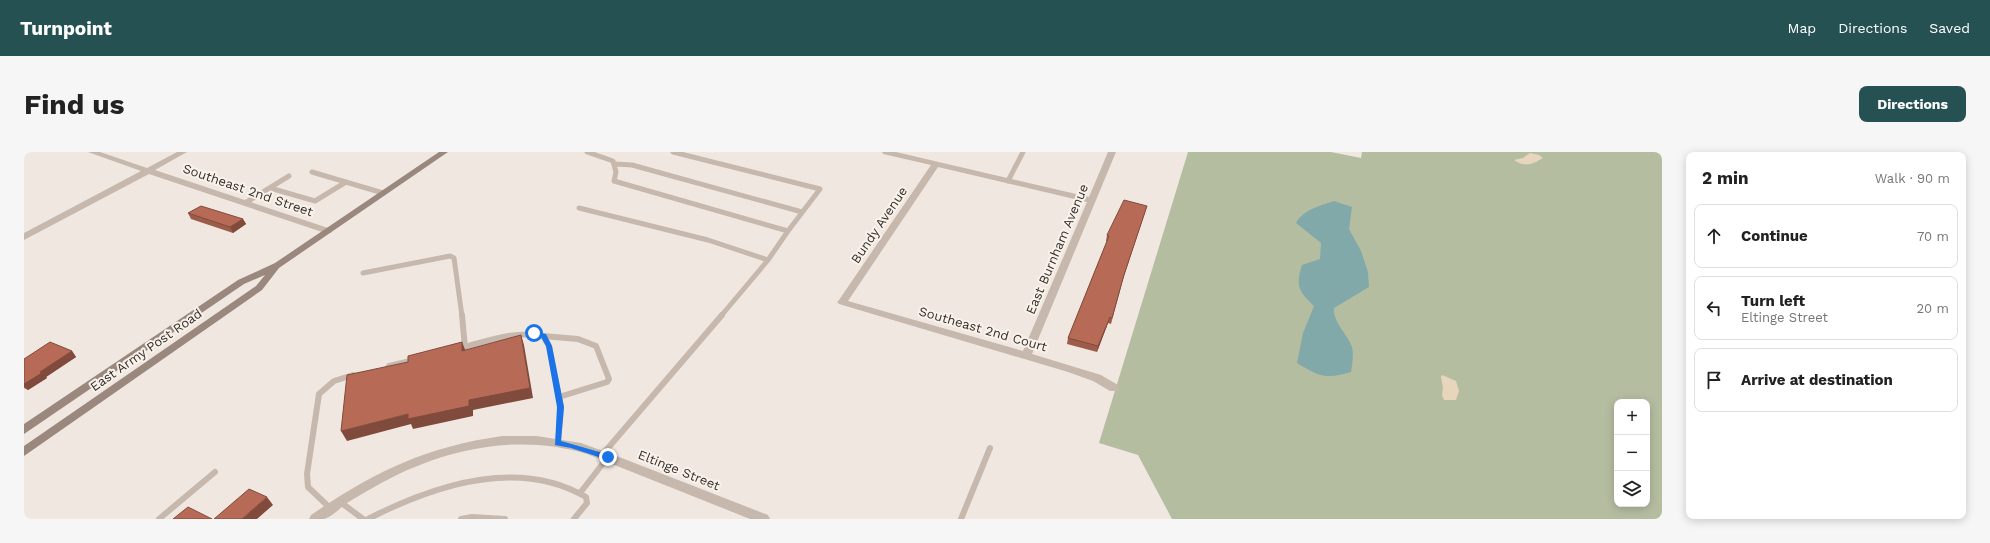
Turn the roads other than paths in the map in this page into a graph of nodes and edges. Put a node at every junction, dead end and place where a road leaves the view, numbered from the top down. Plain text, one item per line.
1 (92, 152) edge
2 (183, 152) edge
3 (444, 152) edge
4 (587, 152) edge
5 (673, 152) edge
6 (886, 152) edge
7 (1023, 152) edge
8 (1112, 152) edge
9 (616, 164) junction
10 (936, 164) junction
11 (149, 170) junction
12 (312, 172) dead end
13 (288, 176) dead end
14 (1008, 180) junction
15 (346, 182) junction
16 (270, 188) junction
17 (383, 193) junction
18 (1091, 200) junction
19 (245, 203) junction
20 (579, 208) dead end
21 (802, 212) junction
22 (328, 230) junction
23 (788, 231) junction
24 (24, 237) edge
25 (768, 260) junction
26 (278, 265) junction
27 (363, 273) dead end
28 (842, 302) joint
29 (543, 336) junction
30 (464, 348) junction
31 (450, 351) edge
32 (1026, 355) junction
33 (420, 358) edge
34 (382, 368) edge
35 (360, 373) edge
36 (1114, 388) dead end
37 (559, 397) junction
38 (24, 430) edge
39 (558, 443) junction
40 (990, 448) dead end
41 (24, 452) edge
42 (605, 456) junction
43 (215, 472) dead end
44 (580, 493) junction
45 (334, 504) junction
46 (159, 519) edge
47 (314, 519) edge
48 (363, 519) edge
49 (368, 519) edge
50 (461, 519) edge
51 (506, 519) edge
52 (574, 519) edge
53 (764, 519) edge
54 (961, 519) edge

1 - 11 street, Southeast 2nd Street
2 - 11 street
3 - 17 main road, East Army Post Road
4 - 9 lane
5 - 21 lane
6 - 10 street
7 - 14 lane
8 - 18 street, East Burnham Avenue
9 - 21 lane
9 - 23 lane
10 - 14 street
10 - 28 street, Bundy Avenue
11 - 19 street, Southeast 2nd Street
11 - 24 street
12 - 15 lane
13 - 16 lane
14 - 18 street
15 - 16 lane
15 - 17 lane
16 - 19 lane
17 - 22 main road, East Army Post Road
18 - 32 street, East Burnham Avenue
19 - 22 street, Southeast 2nd Street
20 - 25 lane
21 - 23 lane
22 - 26 main road, East Army Post Road
23 - 25 lane
25 - 42 lane
26 - 38 main road, East Army Post Road
26 - 41 main road, East Army Post Road
27 - 30 lane
28 - 32 street, Southeast 2nd Court
29 - 30 lane
29 - 37 lane
29 - 37 lane
30 - 31 lane
32 - 36 street, Southeast 2nd Court
33 - 34 lane
35 - 45 lane
37 - 39 lane
39 - 42 street, Eltinge Street
39 - 45 street, Eltinge Street
40 - 54 lane
42 - 44 lane
42 - 53 street, Eltinge Street
43 - 46 lane
44 - 49 lane
44 - 52 lane
45 - 47 street, Eltinge Street
45 - 48 lane
50 - 51 lane

